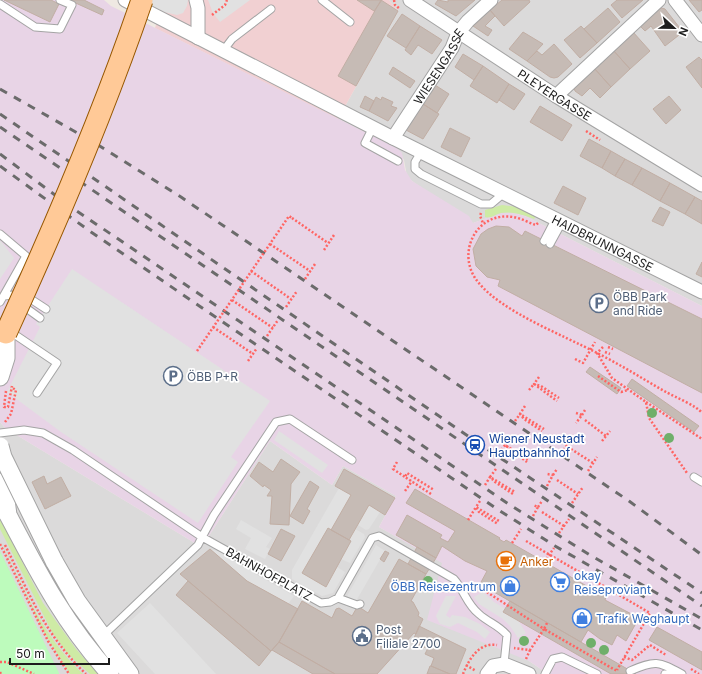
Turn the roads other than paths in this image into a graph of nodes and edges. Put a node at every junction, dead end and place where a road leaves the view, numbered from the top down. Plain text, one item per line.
1 (60, 0) edge
2 (125, 0) edge
3 (142, 0) edge
4 (322, 0) edge
5 (410, 0) edge
6 (491, 0) edge
7 (659, 0) edge
8 (675, 0) edge
9 (0, 4) edge
10 (197, 4) edge
11 (271, 9) dead end
12 (350, 22) dead end
13 (458, 33) junction
14 (702, 35) edge
15 (198, 38) junction
16 (223, 51) junction
17 (556, 96) junction
18 (372, 127) junction
19 (393, 138) junction
20 (420, 152) junction
21 (398, 161) dead end
22 (702, 185) edge
23 (504, 193) junction
24 (555, 218) junction
25 (0, 234) edge
26 (547, 243) dead end
27 (702, 292) edge
28 (2, 299) edge
29 (46, 309) dead end
30 (40, 318) dead end
31 (3, 329) edge
32 (3, 381) edge
33 (37, 393) dead end
34 (0, 433) edge
35 (0, 446) edge
36 (352, 460) dead end
37 (694, 477) road end
38 (0, 482) edge
39 (702, 482) edge
40 (4, 510) edge
41 (202, 537) junction
42 (338, 598) junction
43 (360, 604) dead end
44 (100, 634) junction
45 (504, 664) junction
46 (627, 672) edge
47 (679, 672) edge
48 (110, 674) edge
49 (130, 674) edge
50 (487, 674) edge
51 (529, 674) edge
52 (545, 674) edge
53 (597, 674) edge
54 (665, 674) edge

1 - 9 lane
2 - 15 street
3 - 31 main road, bridge
4 - 12 lane
5 - 13 street, PLEYERGASSE
6 - 13 street, WIESENGASSE
7 - 17 street
8 - 14 street
10 - 15 street
11 - 16 lane
13 - 17 street, PLEYERGASSE
13 - 19 street, WIESENGASSE
15 - 16 street
16 - 18 street, HAIDBRUNNGASSE
17 - 22 street, PLEYERGASSE
18 - 19 street, HAIDBRUNNGASSE
18 - 21 lane
19 - 20 street, HAIDBRUNNGASSE
20 - 23 street, HAIDBRUNNGASSE
20 - 23 lane
23 - 24 street, HAIDBRUNNGASSE
24 - 26 lane
24 - 27 street, HAIDBRUNNGASSE
25 - 28 lane
28 - 29 lane
28 - 30 lane
31 - 32 street
31 - 33 lane
34 - 41 lane, BAHNHOFPLATZ
35 - 44 street, bridge
36 - 41 lane
37 - 39 lane
38 - 40 street
40 - 48 street
41 - 42 lane, BAHNHOFPLATZ
41 - 44 lane
42 - 43 lane
42 - 45 lane
44 - 49 street
45 - 50 street
45 - 51 street
46 - 47 lane
47 - 54 lane
52 - 53 lane

